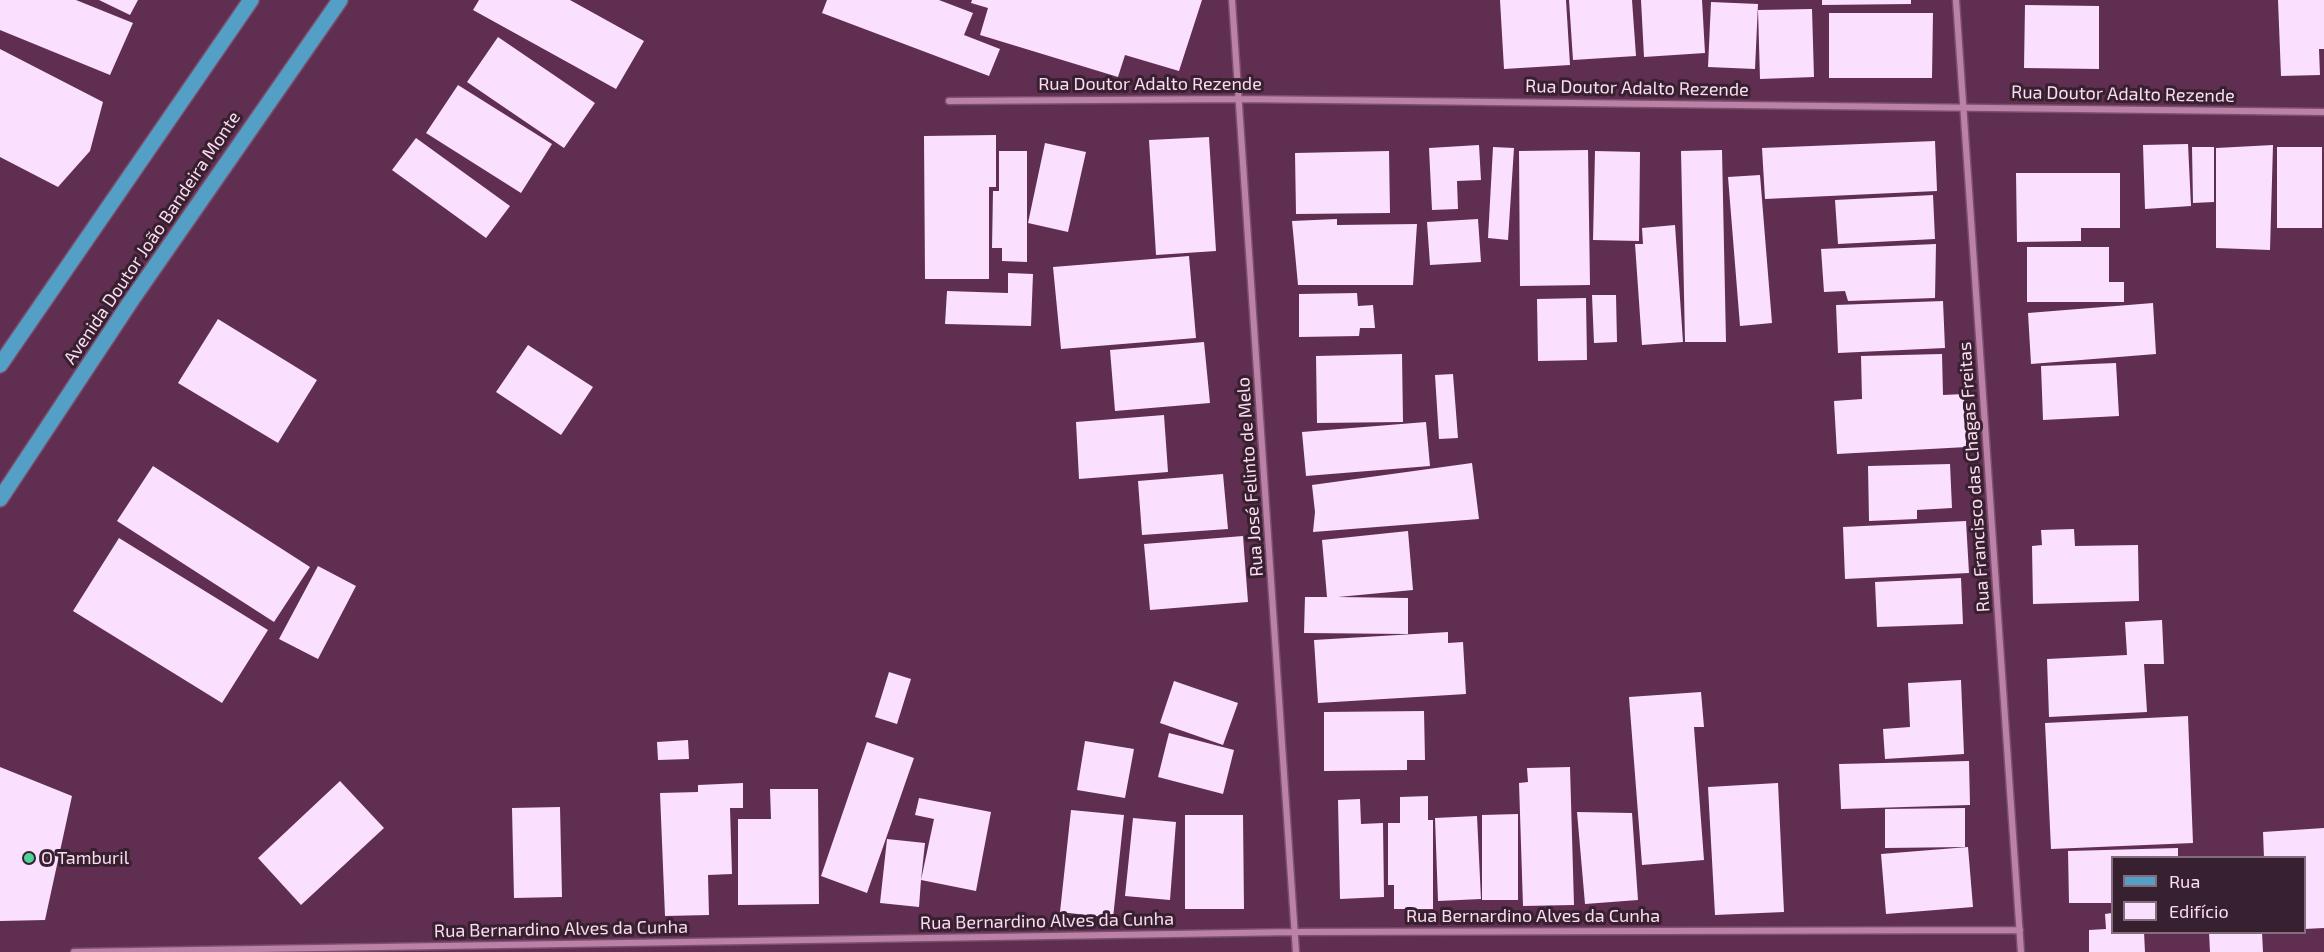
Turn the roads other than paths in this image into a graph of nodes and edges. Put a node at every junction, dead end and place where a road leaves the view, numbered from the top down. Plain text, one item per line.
1 (251, 0) edge
2 (340, 0) edge
3 (1232, 0) edge
4 (1956, 0) edge
5 (1240, 99) junction
6 (949, 101) dead end
7 (1963, 107) junction
8 (2324, 112) edge
9 (0, 365) edge
10 (0, 499) edge
11 (2020, 930) junction
12 (1294, 932) junction
13 (74, 952) edge
14 (1296, 952) edge
15 (2021, 952) edge

1 - 9 main road
2 - 10 main road, Avenida Doutor João Bandeira Monte
3 - 5 street, Rua José Felinto de Melo
4 - 7 street, Rua Francisco das Chagas Freitas
5 - 6 street, Rua Doutor Adalto Rezende
5 - 7 street, Rua Doutor Adalto Rezende
5 - 12 street, Rua José Felinto de Melo
7 - 8 street, Rua Doutor Adalto Rezende
7 - 11 street, Rua Francisco das Chagas Freitas
11 - 12 street, Rua Bernardino Alves da Cunha
11 - 15 street, Rua Francisco das Chagas Freitas
12 - 13 street, Rua Bernardino Alves da Cunha
12 - 14 street, Rua José Felinto de Melo

